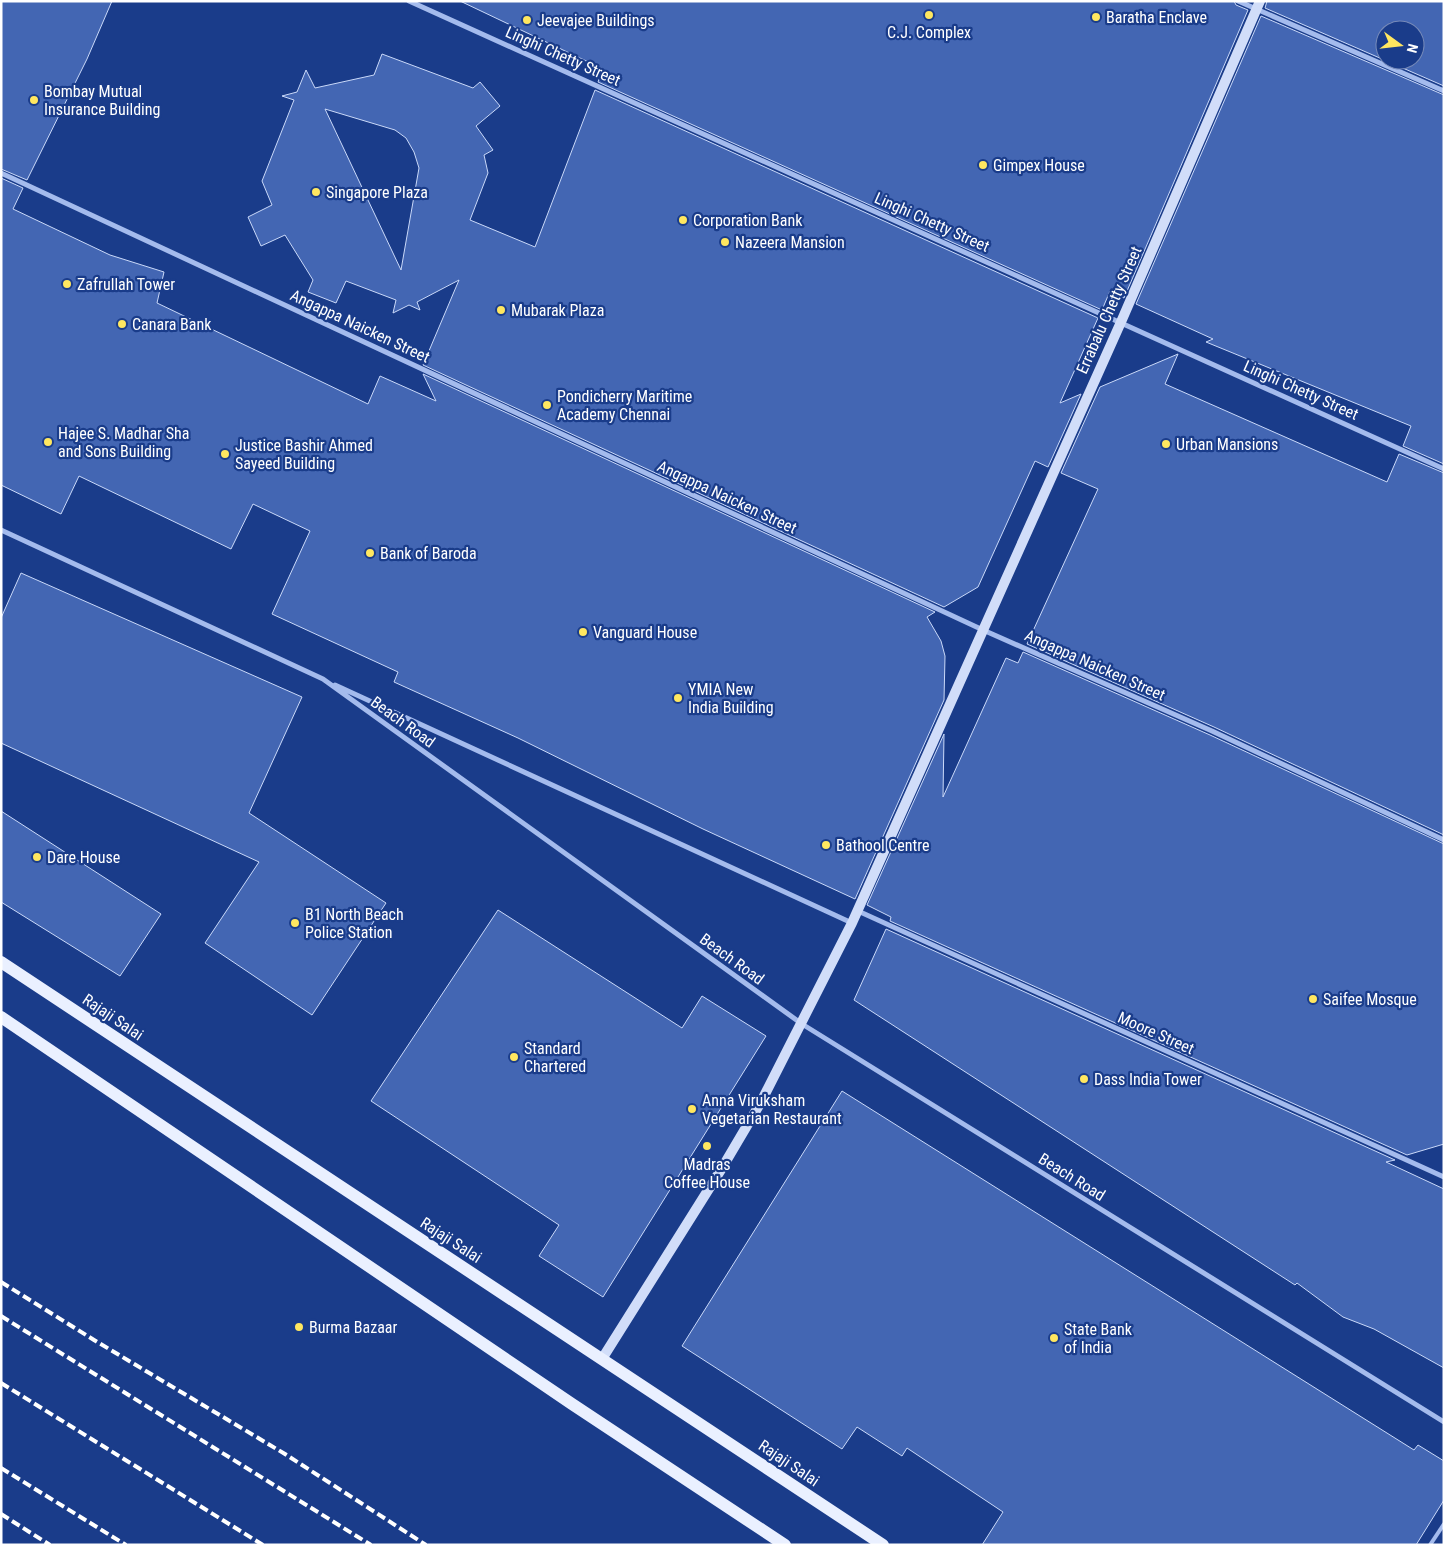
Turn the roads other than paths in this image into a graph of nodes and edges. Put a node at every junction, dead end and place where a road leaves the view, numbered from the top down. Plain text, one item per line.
1 (409, 1) edge
2 (1238, 1) edge
3 (1258, 5) edge
4 (1444, 91) edge
5 (1, 173) edge
6 (1121, 322) junction
7 (1444, 469) edge
8 (1, 530) edge
9 (983, 630) junction
10 (323, 679) junction
11 (1444, 840) edge
12 (858, 911) junction
13 (852, 923) junction
14 (1, 962) edge
15 (1, 1017) edge
16 (802, 1024) junction
17 (1444, 1177) edge
18 (602, 1359) junction
19 (1444, 1422) edge
20 (1444, 1524) edge
21 (786, 1545) edge
22 (883, 1545) edge
23 (1430, 1545) edge

1 - 6 street, Linghi Chetty Street
2 - 3 street
3 - 4 street
3 - 6 street, Errabalu Chetty Street
5 - 9 street, Angappa Naicken Street
6 - 7 street, Linghi Chetty Street
6 - 9 street, Errabalu Chetty Street
8 - 10 street, Beach Road
9 - 11 street, Angappa Naicken Street
9 - 12 street, Errabalu Chetty Street
10 - 13 street
10 - 16 street, Beach Road
12 - 13 street, Errabalu Chetty Street
12 - 17 street, Moore Street
13 - 16 street, Errabalu Chetty Street
14 - 18 main road, Rajaji Salai
15 - 21 main road
16 - 18 street, Errabalu Chetty Street
16 - 19 street, Beach Road
18 - 22 main road, Rajaji Salai
20 - 23 lane

